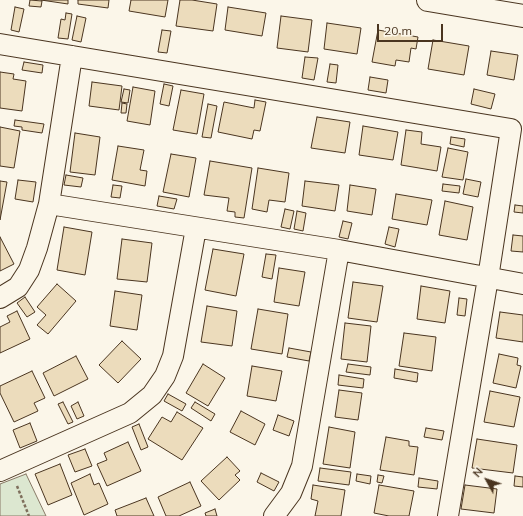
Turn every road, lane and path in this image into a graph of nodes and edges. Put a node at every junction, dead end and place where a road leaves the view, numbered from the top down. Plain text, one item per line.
1 (428, 0) edge
2 (523, 16) edge
3 (0, 44) edge
4 (72, 56) junction
5 (49, 204) junction
6 (196, 228) junction
7 (339, 250) junction
8 (488, 278) junction
9 (523, 284) edge
10 (0, 298) edge
11 (0, 471) edge
12 (274, 516) edge
13 (448, 516) edge

1 - 2 street
3 - 4 street
4 - 5 street
4 - 8 street
5 - 6 street
5 - 10 street
6 - 7 street
6 - 11 street
7 - 8 street
7 - 12 street
8 - 9 street
8 - 13 street

